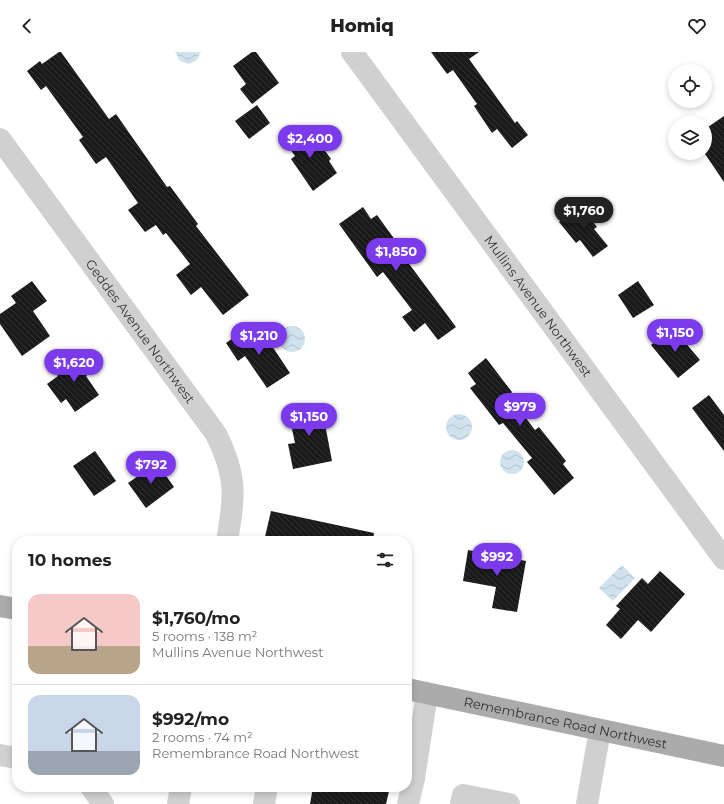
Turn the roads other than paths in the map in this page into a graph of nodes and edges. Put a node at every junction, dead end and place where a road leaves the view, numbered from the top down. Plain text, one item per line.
1 (352, 52) edge
2 (0, 139) edge
3 (228, 536) edge
4 (724, 559) edge
5 (0, 606) edge
6 (12, 608) edge
7 (417, 691) edge
8 (600, 730) junction
9 (412, 753) edge
10 (0, 755) edge
11 (724, 756) edge
12 (12, 757) edge
13 (95, 792) edge
14 (180, 792) edge
15 (266, 792) edge
16 (409, 792) edge
17 (103, 804) edge
18 (178, 804) edge
19 (264, 804) edge
20 (408, 804) edge
21 (461, 804) edge
22 (509, 804) edge
23 (587, 804) edge

1 - 4 street, Mullins Avenue Northwest
2 - 3 street, Geddes Avenue Northwest
5 - 6 main road
7 - 8 main road, Remembrance Road Northwest
7 - 9 street
8 - 11 main road, Remembrance Road Northwest
8 - 23 street
10 - 12 street
13 - 17 street
14 - 18 street
15 - 19 street
16 - 20 street
21 - 22 street

